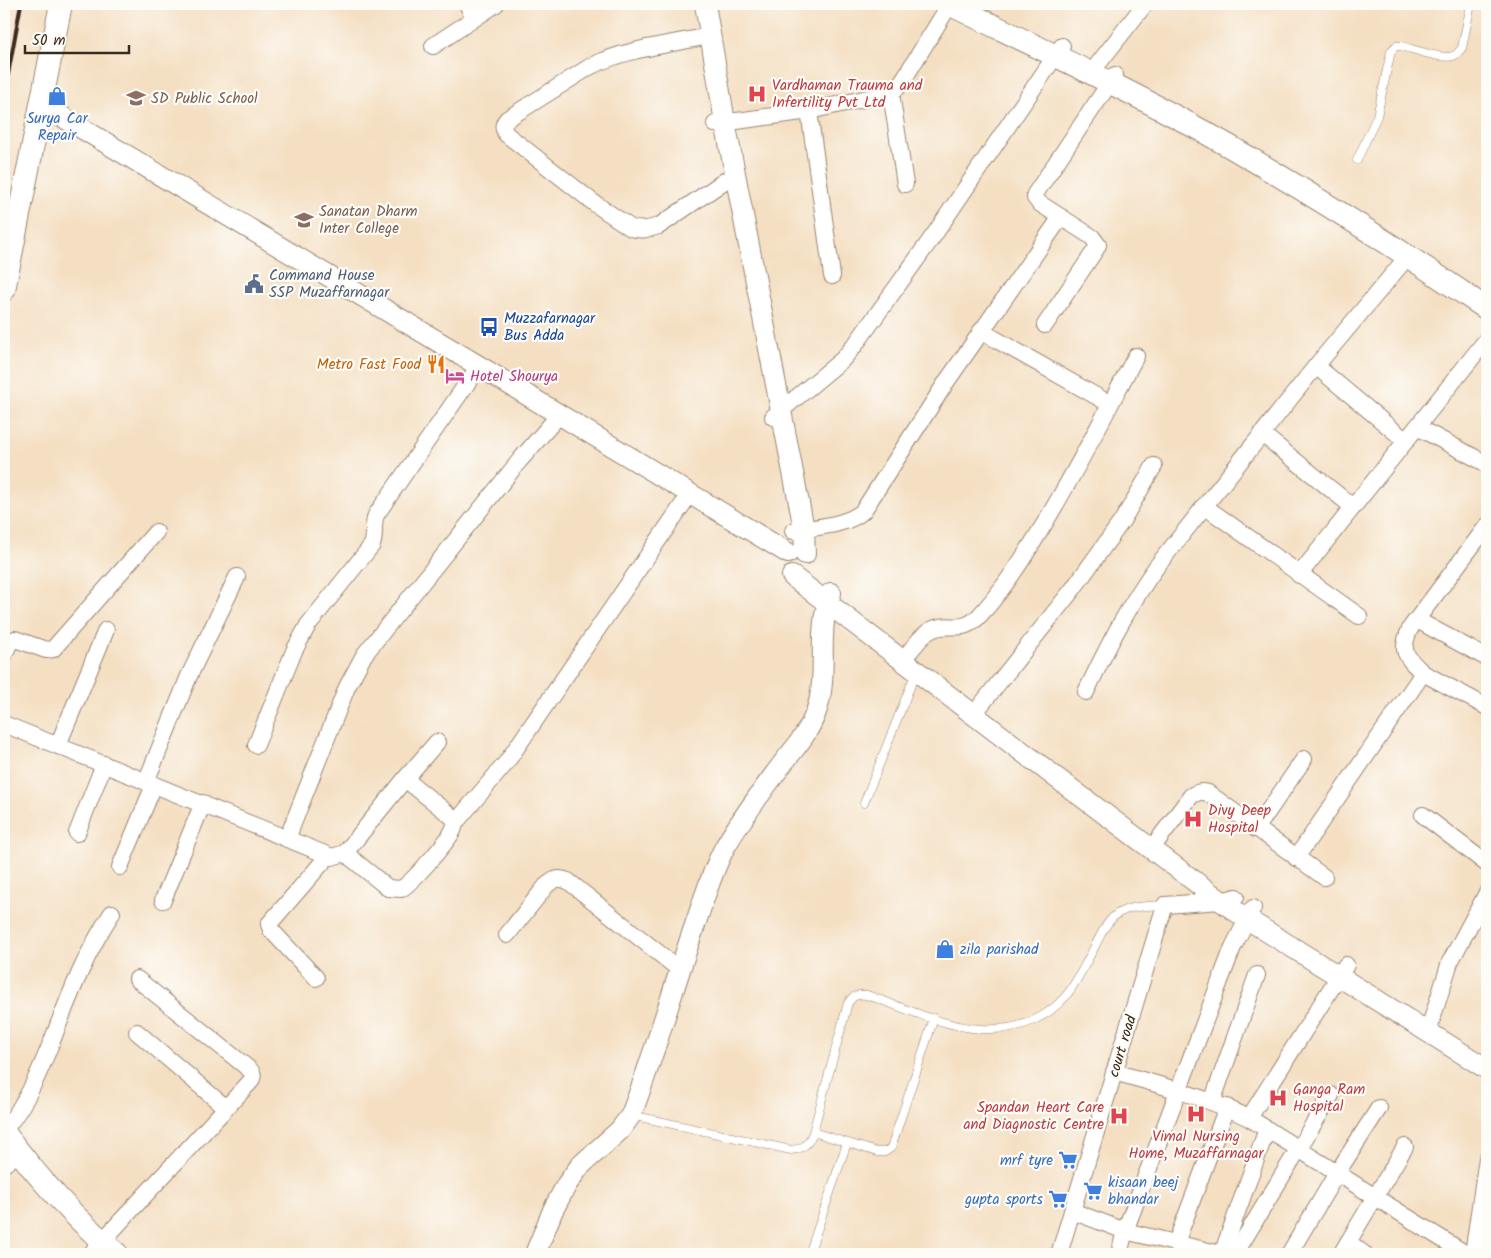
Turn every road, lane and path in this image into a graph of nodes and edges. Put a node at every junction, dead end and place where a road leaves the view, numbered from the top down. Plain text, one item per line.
1 (61, 4) edge
2 (496, 4) edge
3 (693, 4) edge
4 (705, 4) edge
5 (950, 4) edge
6 (975, 4) edge
7 (1145, 4) edge
8 (1471, 4) edge
9 (470, 11) edge
10 (699, 38) junction
11 (433, 46) dead end
12 (1059, 51) junction
13 (1108, 74) junction
14 (891, 93) junction
15 (40, 111) junction
16 (809, 111) junction
17 (720, 123) junction
18 (1357, 160) dead end
19 (726, 180) junction
20 (905, 184) dead end
21 (1061, 217) junction
22 (1408, 256) junction
23 (832, 276) dead end
24 (4, 290) edge
25 (1487, 294) edge
26 (1487, 309) edge
27 (1045, 325) dead end
28 (981, 331) junction
29 (1487, 338) edge
30 (1136, 356) dead end
31 (1316, 366) junction
32 (476, 370) junction
33 (1110, 404) junction
34 (777, 413) junction
35 (556, 418) junction
36 (1417, 427) junction
37 (1262, 434) junction
38 (1406, 440) junction
39 (1487, 464) edge
40 (1154, 466) dead end
41 (684, 504) junction
42 (1204, 506) junction
43 (1353, 507) junction
44 (1487, 526) edge
45 (156, 532) dead end
46 (795, 554) junction
47 (1299, 575) junction
48 (237, 577) dead end
49 (829, 597) junction
50 (1359, 616) dead end
51 (1417, 620) junction
52 (106, 630) dead end
53 (910, 651) junction
54 (4, 655) edge
55 (1487, 658) edge
56 (916, 672) junction
57 (1423, 673) junction
58 (1086, 692) dead end
59 (981, 705) junction
60 (1487, 707) edge
61 (4, 724) edge
62 (437, 742) dead end
63 (256, 745) dead end
64 (58, 746) junction
65 (1304, 759) dead end
66 (104, 764) junction
67 (405, 778) junction
68 (150, 783) junction
69 (203, 803) junction
70 (864, 803) dead end
71 (1423, 815) dead end
72 (456, 822) junction
73 (1256, 829) junction
74 (78, 833) dead end
75 (287, 840) junction
76 (1155, 843) junction
77 (345, 853) junction
78 (328, 856) junction
79 (1296, 858) junction
80 (1487, 864) edge
81 (120, 867) dead end
82 (1324, 877) dead end
83 (1487, 893) edge
84 (1228, 899) junction
85 (163, 900) dead end
86 (1165, 906) junction
87 (112, 912) dead end
88 (1250, 913) junction
89 (507, 935) dead end
90 (680, 970) junction
91 (1343, 971) junction
92 (1257, 975) dead end
93 (316, 978) dead end
94 (137, 979) dead end
95 (934, 1018) junction
96 (1430, 1026) junction
97 (137, 1032) dead end
98 (1487, 1054) edge
99 (1487, 1069) edge
100 (1114, 1072) junction
101 (1179, 1090) junction
102 (1331, 1095) dead end
103 (1219, 1105) junction
104 (226, 1108) junction
105 (1379, 1108) dead end
106 (631, 1115) junction
107 (1249, 1118) junction
108 (1267, 1129) junction
109 (4, 1131) edge
110 (813, 1132) junction
111 (847, 1143) junction
112 (1405, 1147) dead end
113 (1298, 1148) junction
114 (9, 1158) edge
115 (1487, 1158) edge
116 (1337, 1173) junction
117 (1375, 1197) junction
118 (1072, 1210) junction
119 (1125, 1231) junction
120 (1176, 1243) junction
121 (1344, 1248) edge
122 (103, 1250) edge
123 (535, 1254) edge
124 (808, 1254) edge
125 (1059, 1254) edge
126 (1119, 1254) edge
127 (1217, 1254) edge
128 (1235, 1254) edge
129 (1289, 1254) edge
130 (1364, 1254) edge
131 (1466, 1254) edge
132 (1473, 1254) edge

1 - 15 main road
2 - 9 street
3 - 10 street
4 - 17 street
5 - 12 main road
5 - 14 street
6 - 12 main road
7 - 13 street
8 - 18 lane
9 - 11 street
10 - 17 street
10 - 19 street
12 - 13 main road
12 - 34 street
13 - 21 street
13 - 22 main road
13 - 25 main road
14 - 16 street
14 - 20 street
15 - 24 main road
15 - 32 street
16 - 17 street
16 - 23 street
17 - 19 street
17 - 34 street
19 - 34 street
21 - 27 street
21 - 28 street
22 - 26 main road
22 - 31 street
28 - 33 street
28 - 46 street
29 - 36 street
30 - 33 street
31 - 37 street
31 - 38 street
32 - 35 street
32 - 63 street
33 - 53 street
34 - 46 street
35 - 41 street
35 - 46 street
35 - 75 street
36 - 38 street
36 - 39 street
37 - 42 street
37 - 43 street
38 - 43 street
40 - 59 street
41 - 46 street
41 - 72 street
42 - 47 street
42 - 58 street
43 - 47 street
44 - 51 street
45 - 54 street
46 - 49 street
47 - 50 street
48 - 68 street
49 - 53 street
49 - 56 street
49 - 90 street
51 - 55 street
51 - 57 street
52 - 64 street
53 - 59 street
56 - 70 lane
56 - 76 street
57 - 60 street
57 - 79 street
59 - 76 street
61 - 64 street
62 - 67 street
64 - 66 street
65 - 73 street
66 - 68 street
66 - 74 street
67 - 72 street
67 - 77 street
68 - 69 street
68 - 81 street
69 - 75 street
69 - 85 street
71 - 80 street
72 - 77 street
73 - 76 street
73 - 79 street
75 - 78 street
76 - 84 street
77 - 78 street
78 - 93 street
79 - 82 street
83 - 96 street
84 - 86 street
84 - 88 street
86 - 95 lane
86 - 100 street, court road
87 - 109 street
88 - 91 street
88 - 101 street
89 - 90 street
90 - 106 street
91 - 96 street
91 - 107 street
92 - 103 street
94 - 104 street
95 - 110 lane
95 - 111 lane
96 - 98 street
96 - 99 street
97 - 104 street
100 - 101 street
100 - 118 street, court road
101 - 103 street
101 - 119 street
102 - 113 street
103 - 107 street
103 - 120 street
104 - 122 street
105 - 116 street
106 - 110 lane
106 - 123 street
107 - 108 street
108 - 113 street
108 - 127 street
109 - 114 main road
110 - 111 lane
111 - 124 lane
112 - 117 street
113 - 116 street
113 - 128 street
114 - 122 main road
115 - 132 street
116 - 117 street
116 - 129 street
117 - 121 street
117 - 131 street
118 - 119 street
118 - 125 street, court road
119 - 120 street
119 - 126 street
120 - 127 street
121 - 130 street

